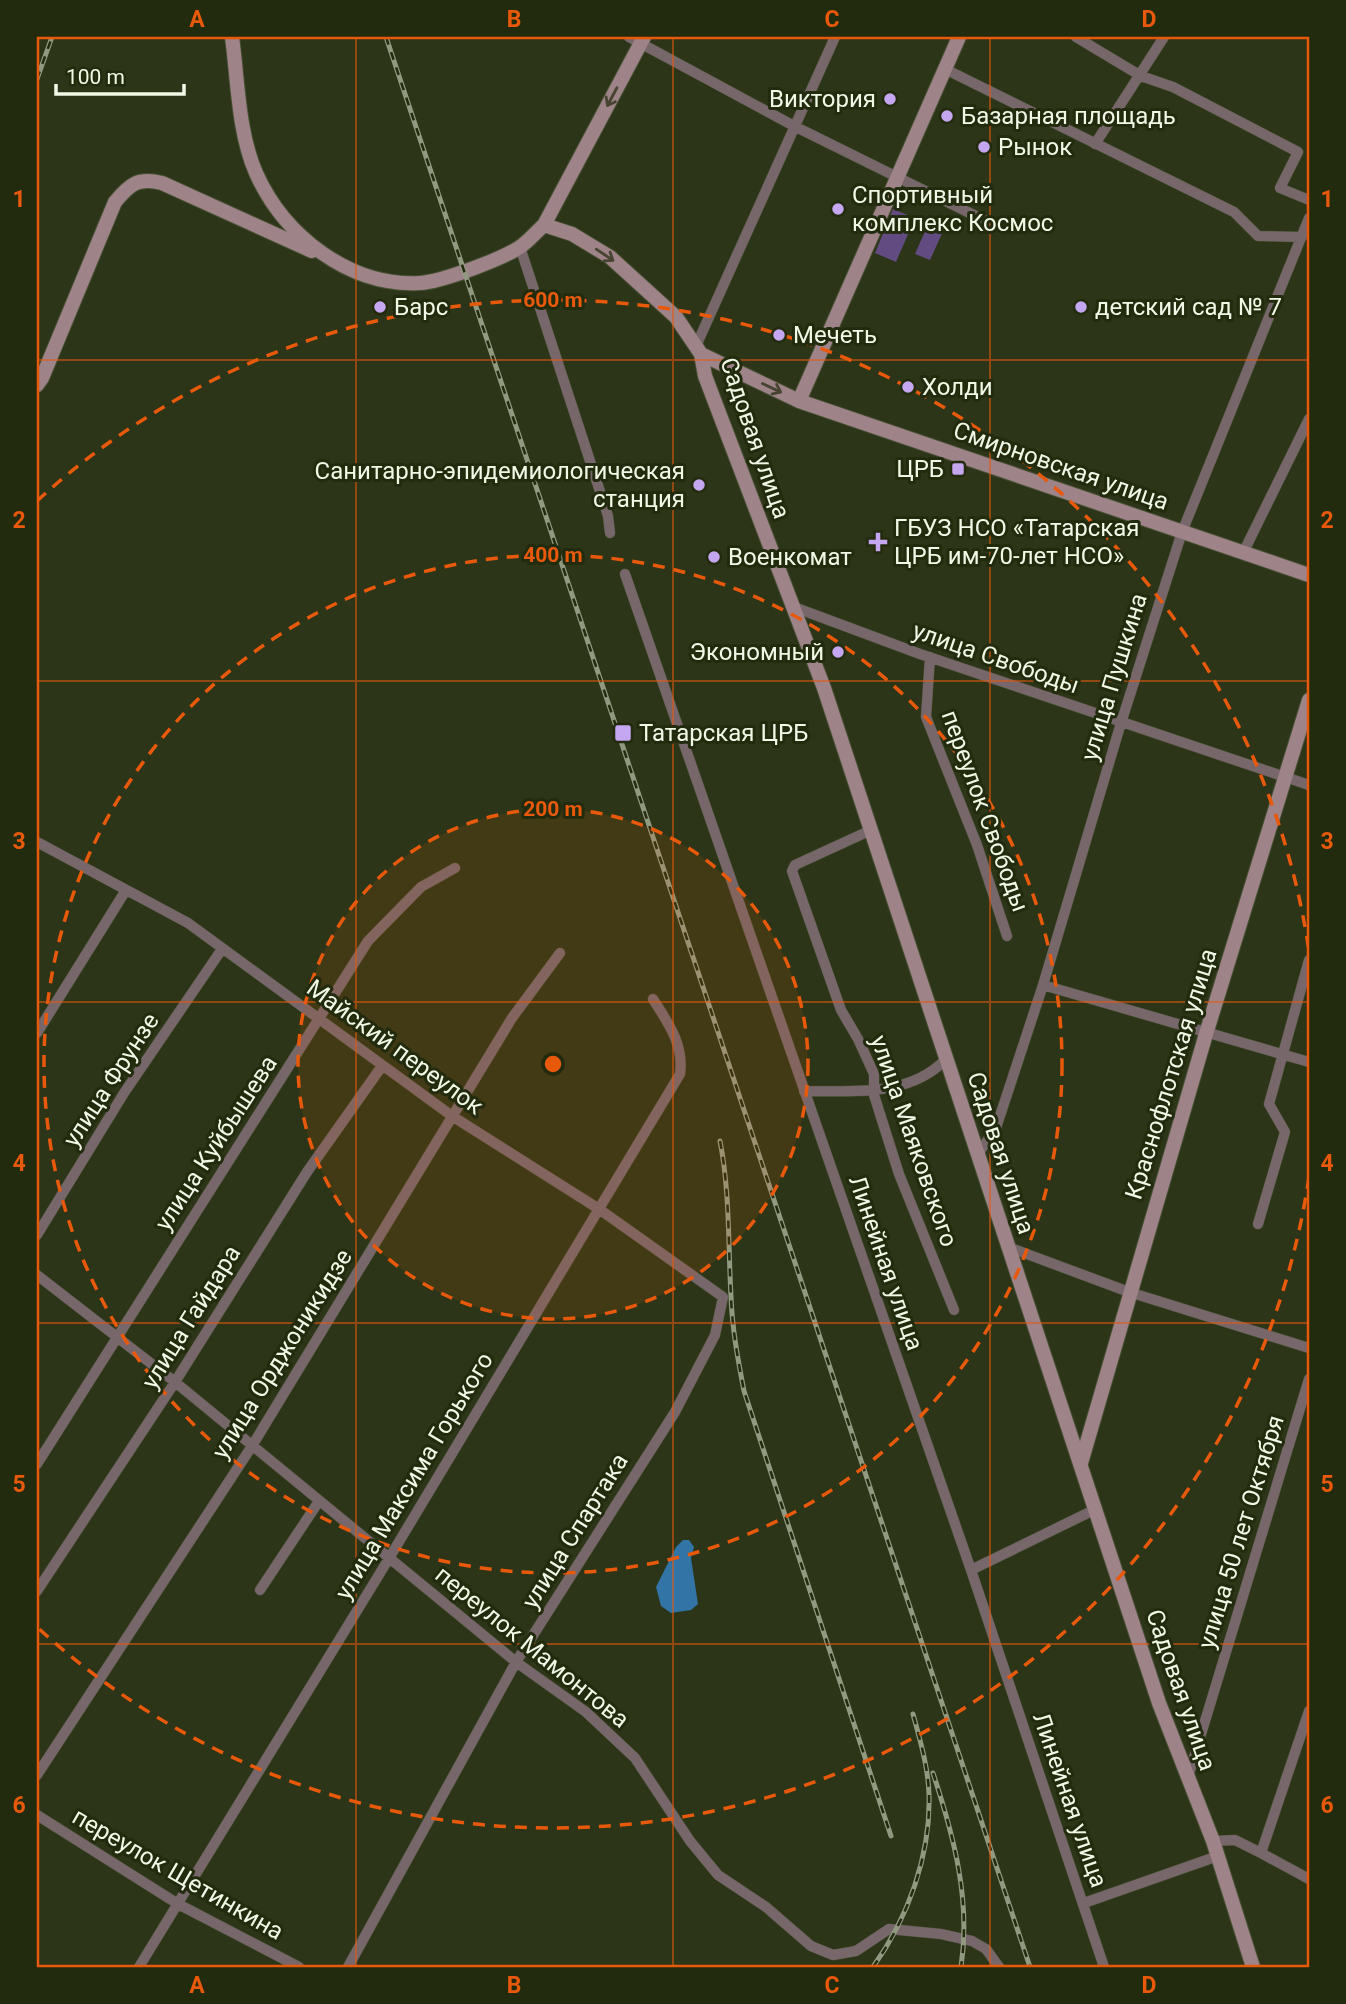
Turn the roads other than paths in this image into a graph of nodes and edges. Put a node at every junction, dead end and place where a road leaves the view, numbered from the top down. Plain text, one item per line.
1 (232, 37) edge
2 (835, 37) edge
3 (959, 37) edge
4 (1076, 37) edge
5 (1164, 37) edge
6 (638, 39) edge
7 (945, 69) junction
8 (1141, 76) junction
9 (794, 126) junction
10 (1096, 144) junction
11 (897, 175) junction
12 (1309, 200) edge
13 (1309, 218) edge
14 (990, 223) dead end
15 (544, 225) junction
16 (1302, 237) junction
17 (520, 247) junction
18 (323, 256) junction
19 (698, 350) junction
20 (37, 385) edge
21 (799, 401) junction
22 (1309, 419) edge
23 (1182, 532) junction
24 (610, 533) dead end
25 (1244, 551) junction
26 (625, 574) dead end
27 (1309, 575) edge
28 (791, 605) junction
29 (930, 657) junction
30 (1309, 700) edge
31 (1121, 723) junction
32 (1285, 778) junction
33 (1309, 785) edge
34 (869, 831) junction
35 (37, 842) edge
36 (456, 868) dead end
37 (126, 890) junction
38 (1007, 936) dead end
39 (222, 949) junction
40 (560, 953) dead end
41 (1309, 961) edge
42 (1043, 985) junction
43 (653, 999) dead end
44 (321, 1018) junction
45 (37, 1033) edge
46 (1206, 1034) junction
47 (1283, 1054) junction
48 (946, 1059) junction
49 (1309, 1062) edge
50 (382, 1066) junction
51 (874, 1089) junction
52 (804, 1091) junction
53 (452, 1116) junction
54 (978, 1154) junction
55 (599, 1209) junction
56 (1258, 1224) dead end
57 (37, 1235) edge
58 (1008, 1247) junction
59 (37, 1275) edge
60 (1129, 1292) junction
61 (723, 1297) joint
62 (954, 1310) dead end
63 (116, 1338) junction
64 (1309, 1348) edge
65 (1309, 1379) edge
66 (175, 1382) junction
67 (252, 1446) junction
68 (1081, 1463) junction
69 (37, 1464) edge
70 (319, 1501) junction
71 (1096, 1508) junction
72 (388, 1560) junction
73 (971, 1570) junction
74 (260, 1590) dead end
75 (37, 1591) edge
76 (516, 1662) junction
77 (1309, 1711) edge
78 (37, 1775) edge
79 (1188, 1777) junction
80 (37, 1815) edge
81 (1213, 1841) junction
82 (1261, 1853) junction
83 (1218, 1856) junction
84 (1309, 1879) edge
85 (1084, 1903) junction
86 (178, 1904) junction
87 (139, 1967) edge
88 (299, 1967) edge
89 (348, 1967) edge
90 (999, 1967) edge
91 (1104, 1967) edge
92 (1253, 1967) edge

1 - 18 street
2 - 9 street
3 - 7 street
4 - 8 street
5 - 8 street
6 - 9 street
6 -> 15 street
7 - 10 street
7 - 11 street
8 - 10 street
8 - 12 street
9 - 11 street
9 - 19 street
10 - 16 street
11 - 14 street
11 - 21 street
13 - 16 street, улица Пушкина
15 - 17 street
15 -> 19 street
16 - 23 street, улица Пушкина
17 - 18 street
17 - 24 street
18 - 20 street
19 -> 21 street, Смирновская улица
19 - 28 street, Садовая улица
21 - 23 street, Смирновская улица
22 - 25 street
23 - 25 street, Смирновская улица
23 - 31 street, улица Пушкина
25 - 27 street, Смирновская улица
26 - 52 street, Линейная улица
28 - 29 street, улица Свободы
28 - 34 street, Садовая улица
29 - 31 street, улица Свободы
29 - 38 street, переулок Свободы
30 - 32 street, Краснофлотская улица
31 - 32 street, улица Свободы
31 - 42 street, улица Пушкина
32 - 33 street, улица Свободы
32 - 46 street, Краснофлотская улица
34 - 48 street, Садовая улица
34 - 51 street, улица Маяковского
35 - 37 street, Майский переулок
36 - 44 street, улица Куйбышева
37 - 39 street, Майский переулок
37 - 45 street
39 - 44 street, Майский переулок
39 - 57 street, улица Фрунзе
40 - 53 street, улица Орджоникидзе
41 - 47 street
42 - 46 street
42 - 54 street, улица Пушкина
43 - 55 street, улица Максима Горького
44 - 50 street, Майский переулок
44 - 63 street, улица Куйбышева
46 - 47 street
46 - 60 street, Краснофлотская улица
47 - 49 street
47 - 56 street
48 - 51 street
48 - 54 street, Садовая улица
50 - 53 street, Майский переулок
50 - 66 street, улица Гайдара
51 - 52 street
51 - 62 street, улица Маяковского
52 - 73 street, Линейная улица
53 - 55 street, Майский переулок
53 - 67 street, улица Орджоникидзе
54 - 58 street, Садовая улица
55 - 61 street, Майский переулок
55 - 72 street, улица Максима Горького
58 - 60 street
58 - 68 street, Садовая улица
59 - 63 street, переулок Мамонтова
60 - 64 street
60 - 68 street, Краснофлотская улица
61 - 76 street, улица Спартака
63 - 66 street, переулок Мамонтова
63 - 69 street, улица Куйбышева
65 - 79 street, улица 50 лет Октября
66 - 67 street, переулок Мамонтова
66 - 75 street, улица Гайдара
67 - 70 street, переулок Мамонтова
67 - 78 street, улица Орджоникидзе
68 - 71 street, Садовая улица
70 - 72 street, переулок Мамонтова
70 - 74 street
71 - 73 street
71 - 79 street, Садовая улица
72 - 76 street, переулок Мамонтова
72 - 86 street, улица Максима Горького
73 - 85 street, Линейная улица
76 - 89 street, улица Спартака
76 - 90 street, переулок Мамонтова
77 - 82 street
79 - 81 street, Садовая улица
80 - 86 street, переулок Щетинкина
81 - 82 street
81 - 83 street, Садовая улица
82 - 84 street
83 - 85 street
83 - 92 street, Садовая улица
85 - 91 street, Линейная улица
86 - 87 street, улица Максима Горького
86 - 88 street, переулок Щетинкина

